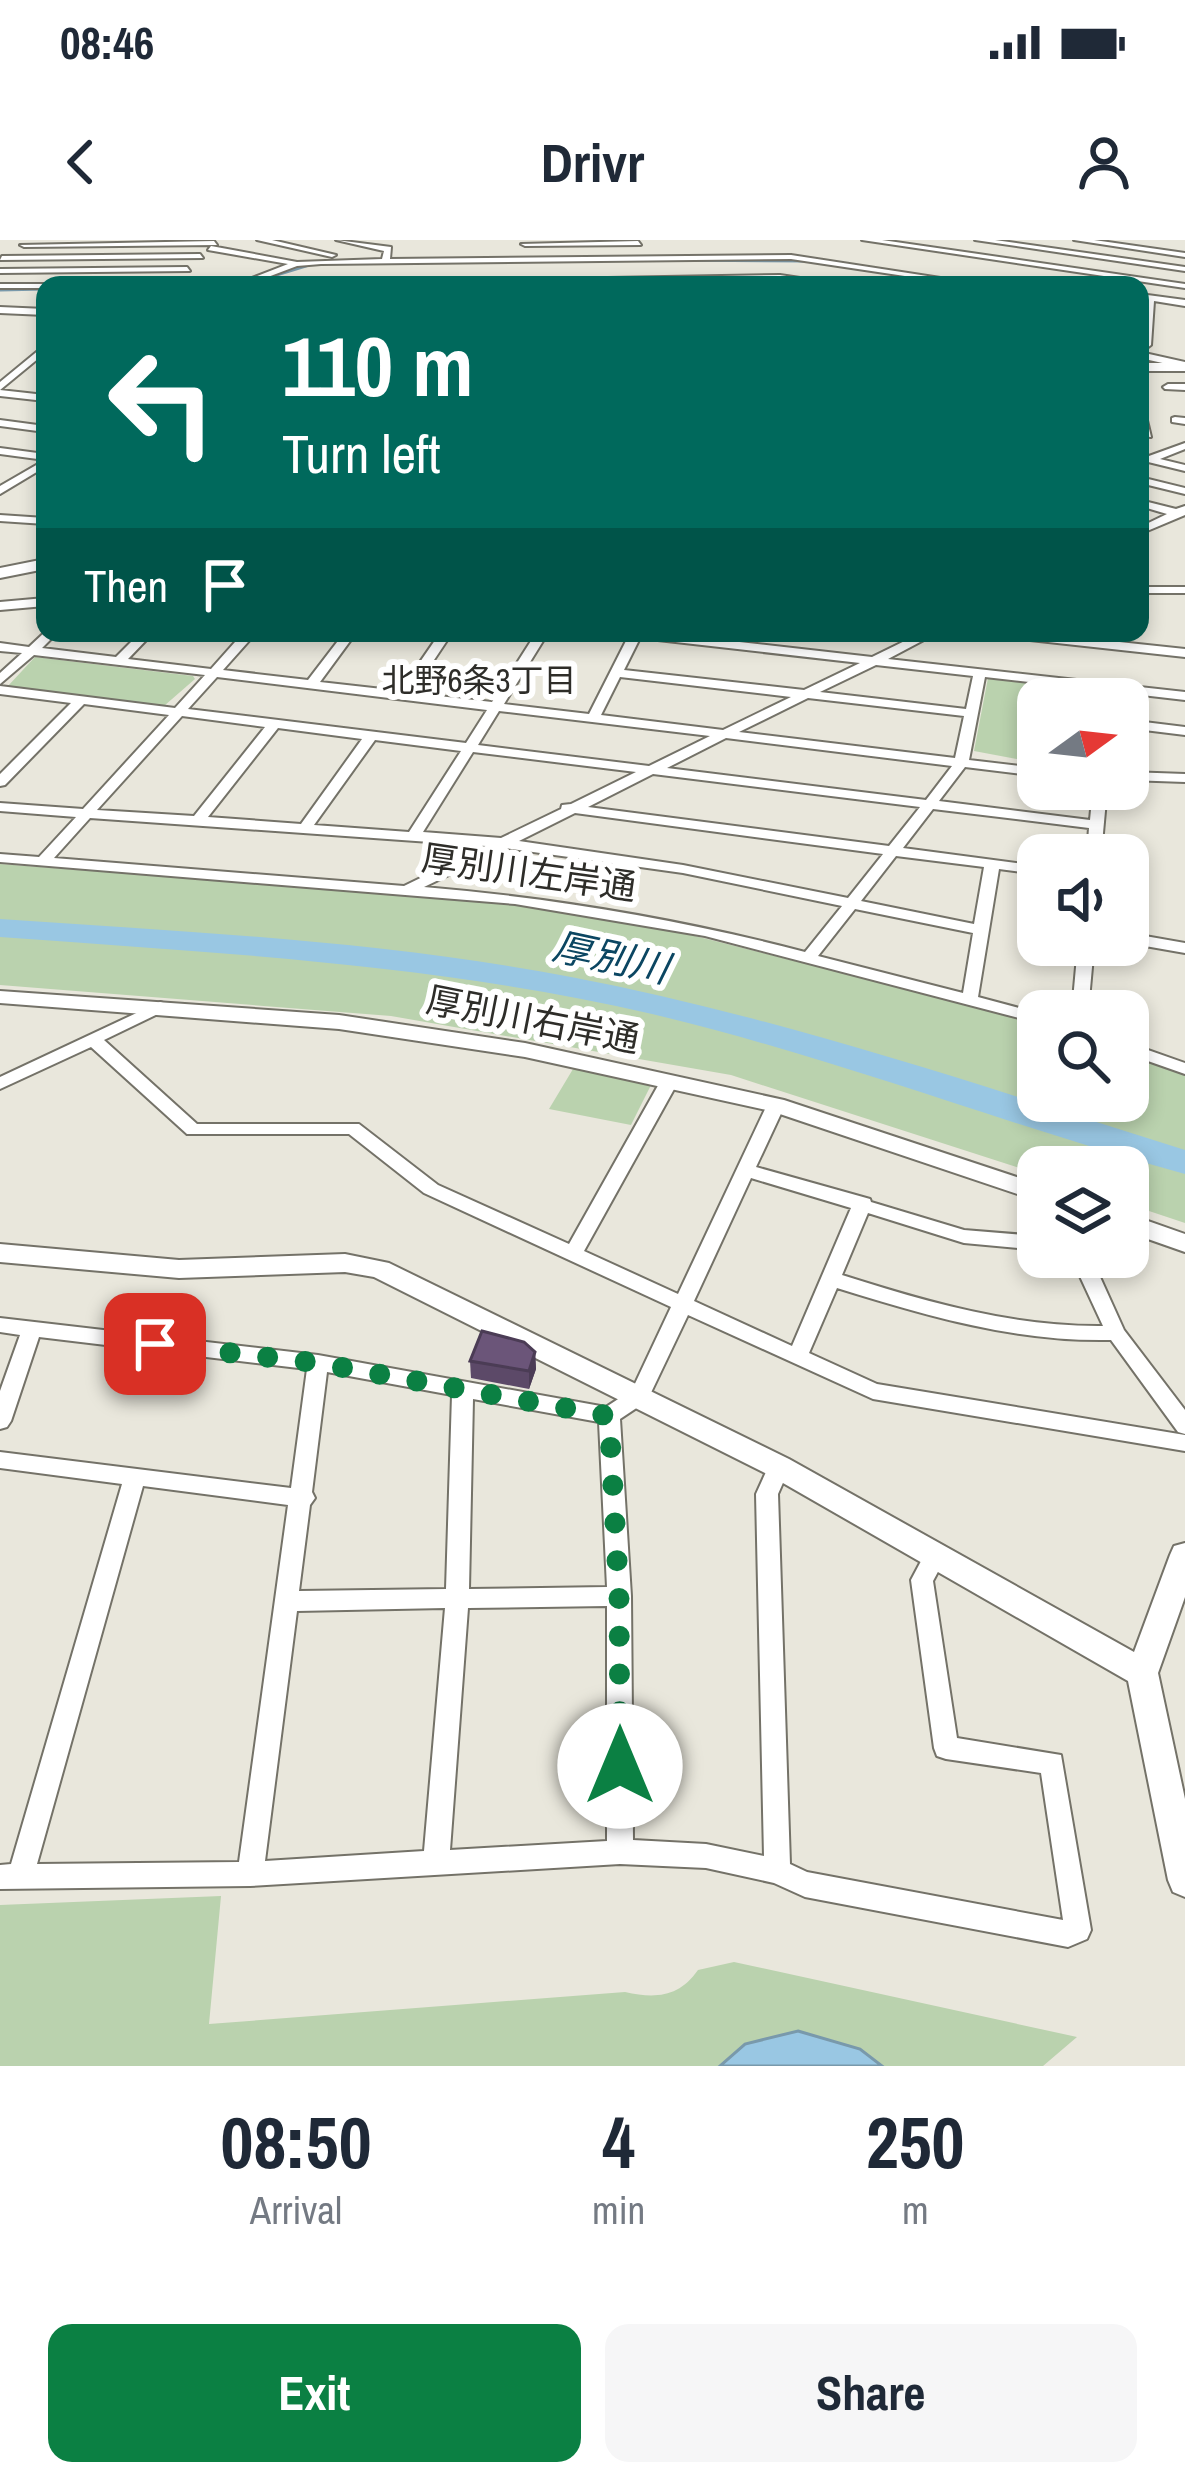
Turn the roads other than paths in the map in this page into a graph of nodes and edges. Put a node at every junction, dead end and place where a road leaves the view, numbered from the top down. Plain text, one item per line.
1 (261, 240) edge
2 (340, 240) edge
3 (732, 240) edge
4 (866, 240) edge
5 (979, 240) edge
6 (1078, 240) edge
7 (641, 241) edge
8 (990, 241) edge
9 (529, 242) edge
10 (765, 242) edge
11 (27, 243) edge
12 (214, 244) edge
13 (1134, 244) edge
14 (253, 255) junction
15 (970, 255) junction
16 (1185, 255) edge
17 (200, 256) junction
18 (743, 256) junction
19 (1, 259) edge
20 (1114, 259) junction
21 (358, 260) junction
22 (386, 260) junction
23 (642, 261) junction
24 (509, 262) junction
25 (296, 264) junction
26 (411, 265) junction
27 (187, 269) junction
28 (1185, 269) edge
29 (849, 270) junction
30 (0, 272) edge
31 (1097, 274) junction
32 (179, 276) edge
33 (231, 276) edge
34 (268, 276) edge
35 (291, 276) edge
36 (410, 276) edge
37 (510, 276) edge
38 (644, 276) edge
39 (840, 276) edge
40 (888, 276) edge
41 (925, 276) edge
42 (1112, 276) edge
43 (1149, 281) edge
44 (0, 286) edge
45 (36, 286) edge
46 (1185, 286) edge
47 (17, 298) dead end
48 (1149, 298) edge
49 (1185, 303) edge
50 (1, 311) edge
51 (36, 312) edge
52 (1149, 358) edge
53 (36, 359) edge
54 (1185, 366) edge
55 (1149, 367) edge
56 (1168, 387) dead end
57 (1185, 387) edge
58 (0, 390) edge
59 (36, 396) edge
60 (0, 423) edge
61 (36, 428) edge
62 (1185, 446) edge
63 (0, 451) edge
64 (1149, 457) edge
65 (36, 458) edge
66 (1149, 459) edge
67 (36, 466) edge
68 (1185, 468) edge
69 (1149, 482) edge
70 (0, 491) edge
71 (1185, 491) edge
72 (1149, 505) edge
73 (1183, 512) edge
74 (0, 518) edge
75 (36, 520) edge
76 (1149, 527) edge
77 (36, 566) edge
78 (0, 573) edge
79 (1149, 590) edge
80 (1185, 590) edge
81 (36, 603) edge
82 (0, 606) edge
83 (41, 642) edge
84 (138, 642) edge
85 (242, 642) edge
86 (343, 642) edge
87 (440, 642) edge
88 (536, 642) edge
89 (632, 642) edge
90 (761, 642) edge
91 (912, 642) edge
92 (1084, 642) edge
93 (0, 646) edge
94 (1121, 646) junction
95 (31, 651) junction
96 (1185, 653) edge
97 (875, 659) junction
98 (118, 662) junction
99 (214, 672) junction
100 (980, 672) junction
101 (617, 674) junction
102 (1018, 678) edge
103 (1120, 678) edge
104 (0, 680) edge
105 (312, 683) junction
106 (0, 690) edge
107 (404, 694) junction
108 (803, 694) junction
109 (1149, 695) edge
110 (1185, 696) edge
111 (81, 700) junction
112 (495, 708) junction
113 (178, 712) junction
114 (970, 713) junction
115 (593, 718) junction
116 (274, 724) junction
117 (1149, 727) edge
118 (1185, 731) edge
119 (721, 734) junction
120 (370, 737) junction
121 (469, 750) junction
122 (961, 764) junction
123 (1017, 770) edge
124 (643, 771) junction
125 (1149, 777) edge
126 (1185, 778) edge
127 (0, 782) edge
128 (0, 807) edge
129 (926, 807) junction
130 (567, 808) junction
131 (1098, 810) edge
132 (88, 812) junction
133 (199, 819) junction
134 (1097, 825) junction
135 (307, 826) junction
136 (415, 834) junction
137 (1096, 834) edge
138 (497, 842) junction
139 (892, 850) junction
140 (0, 858) edge
141 (44, 861) junction
142 (992, 864) junction
143 (1017, 867) edge
144 (409, 889) junction
145 (848, 902) junction
146 (978, 929) junction
147 (1149, 942) edge
148 (1185, 948) edge
149 (810, 956) junction
150 (0, 997) edge
151 (970, 997) junction
152 (160, 1007) junction
153 (1017, 1012) edge
154 (95, 1041) junction
155 (1149, 1056) edge
156 (1185, 1070) edge
157 (669, 1082) junction
158 (0, 1084) edge
159 (776, 1105) junction
160 (746, 1170) junction
161 (1017, 1186) edge
162 (862, 1203) junction
163 (1149, 1230) edge
164 (1017, 1241) edge
165 (1185, 1243) edge
166 (0, 1253) edge
167 (573, 1253) junction
168 (1091, 1278) edge
169 (830, 1279) junction
170 (685, 1304) junction
171 (0, 1325) edge
172 (32, 1329) junction
173 (1116, 1333) junction
174 (797, 1358) junction
175 (318, 1363) junction
176 (464, 1389) junction
177 (640, 1395) junction
178 (609, 1416) junction
179 (0, 1421) edge
180 (1185, 1426) edge
181 (1185, 1442) edge
182 (0, 1460) edge
183 (778, 1466) junction
184 (135, 1477) junction
185 (304, 1498) junction
186 (936, 1555) junction
187 (1185, 1555) edge
188 (619, 1596) junction
189 (458, 1597) junction
190 (289, 1601) junction
191 (1142, 1673) junction
192 (620, 1852) junction
193 (436, 1863) junction
194 (777, 1871) junction
195 (250, 1874) junction
196 (10, 1877) edge
197 (1185, 1880) edge

1 - 21 street
2 - 22 street
3 - 10 street
4 - 15 street
5 - 8 street
6 - 13 street
7 - 9 street
7 - 23 street
8 - 15 street
8 - 20 street
9 - 24 street
10 - 18 street
11 - 12 street
11 - 19 street
12 - 14 street
12 - 17 street
13 - 16 street
13 - 20 street
14 - 25 street
14 - 33 street
15 - 31 street
17 - 19 street
17 - 27 street
18 - 23 street
18 - 41 street
20 - 28 street
20 - 31 street
21 - 22 street
21 - 25 street
22 - 24 street
23 - 24 street
23 - 29 street
23 - 38 street
24 - 26 street
24 - 37 street
25 - 34 street
26 - 35 street
26 - 36 street
27 - 30 street
27 - 32 street
29 - 39 street
29 - 40 street
31 - 42 street
43 - 46 street
44 - 45 street
47 - 50 street
48 - 49 street
50 - 51 street
52 - 54 street
53 - 58 street
54 - 55 street
56 - 57 street
58 - 59 street
60 - 61 street
62 - 64 street
63 - 65 street
66 - 68 street
67 - 70 street
69 - 71 street
72 - 73 street
73 - 76 street
74 - 75 street
77 - 78 street
79 - 80 street
81 - 82 street
83 - 95 street
84 - 98 street
85 - 99 street
86 - 105 street
87 - 107 street
88 - 112 street
89 - 101 street
90 - 97 street
91 - 97 street
92 - 94 street
93 - 95 street
94 - 96 street
94 - 103 street
95 - 98 street
95 - 104 street
97 - 100 street
97 - 108 street
98 - 99 street
99 - 105 street
99 - 113 street
100 - 102 street
100 - 114 street
101 - 108 street
101 - 115 street
105 - 107 street
106 - 111 street
107 - 112 street
108 - 114 street
108 - 119 street
109 - 110 street
111 - 113 street
111 - 127 street
112 - 115 street
112 - 121 street
113 - 116 street
113 - 132 street
114 - 122 street
115 - 119 street
116 - 120 street
116 - 133 street
117 - 118 street
119 - 122 street
119 - 124 street
120 - 121 street
120 - 135 street
121 - 124 street
121 - 136 street
122 - 123 street
122 - 129 street
124 - 129 street
124 - 130 street
125 - 126 street
128 - 132 street
129 - 134 street
129 - 139 street
130 - 138 street
130 - 139 street
131 - 134 street
132 - 133 street
132 - 141 street
133 - 135 street
134 - 137 street
135 - 136 street
136 - 138 street
138 - 144 street
138 - 145 street
139 - 142 street
139 - 145 street
140 - 141 street, 厚別川左岸通
141 - 144 street, 厚別川左岸通
142 - 143 street
142 - 146 street
144 - 149 street, 厚別川左岸通
145 - 146 street
145 - 149 street
146 - 151 street
147 - 148 street
149 - 151 street, 厚別川左岸通
150 - 152 street, 厚別川右岸通
151 - 153 street, 厚別川左岸通
152 - 154 street
152 - 157 street, 厚別川右岸通
154 - 158 street
154 - 167 street
155 - 156 street
157 - 159 street, 厚別川右岸通
157 - 167 street
159 - 160 street
159 - 161 street, 厚別川右岸通
160 - 162 street
160 - 170 street
162 - 164 street
162 - 169 street
163 - 165 street
166 - 177 street
167 - 170 street
168 - 173 street
169 - 173 street
169 - 174 street
170 - 174 street
170 - 177 street
171 - 172 street
172 - 175 street
172 - 179 street
173 - 180 street
174 - 181 street
175 - 176 street
175 - 185 street
176 - 178 street
176 - 189 street
177 - 178 street
177 - 183 street
178 - 188 street
182 - 184 street
183 - 186 street
183 - 194 street
184 - 185 street
184 - 196 street
185 - 190 street
186 - 191 street
186 - 194 street
187 - 191 street
188 - 189 street
188 - 192 street
189 - 190 street
189 - 193 street
190 - 195 street
191 - 197 street
192 - 193 street
192 - 194 street
193 - 195 street
195 - 196 street

